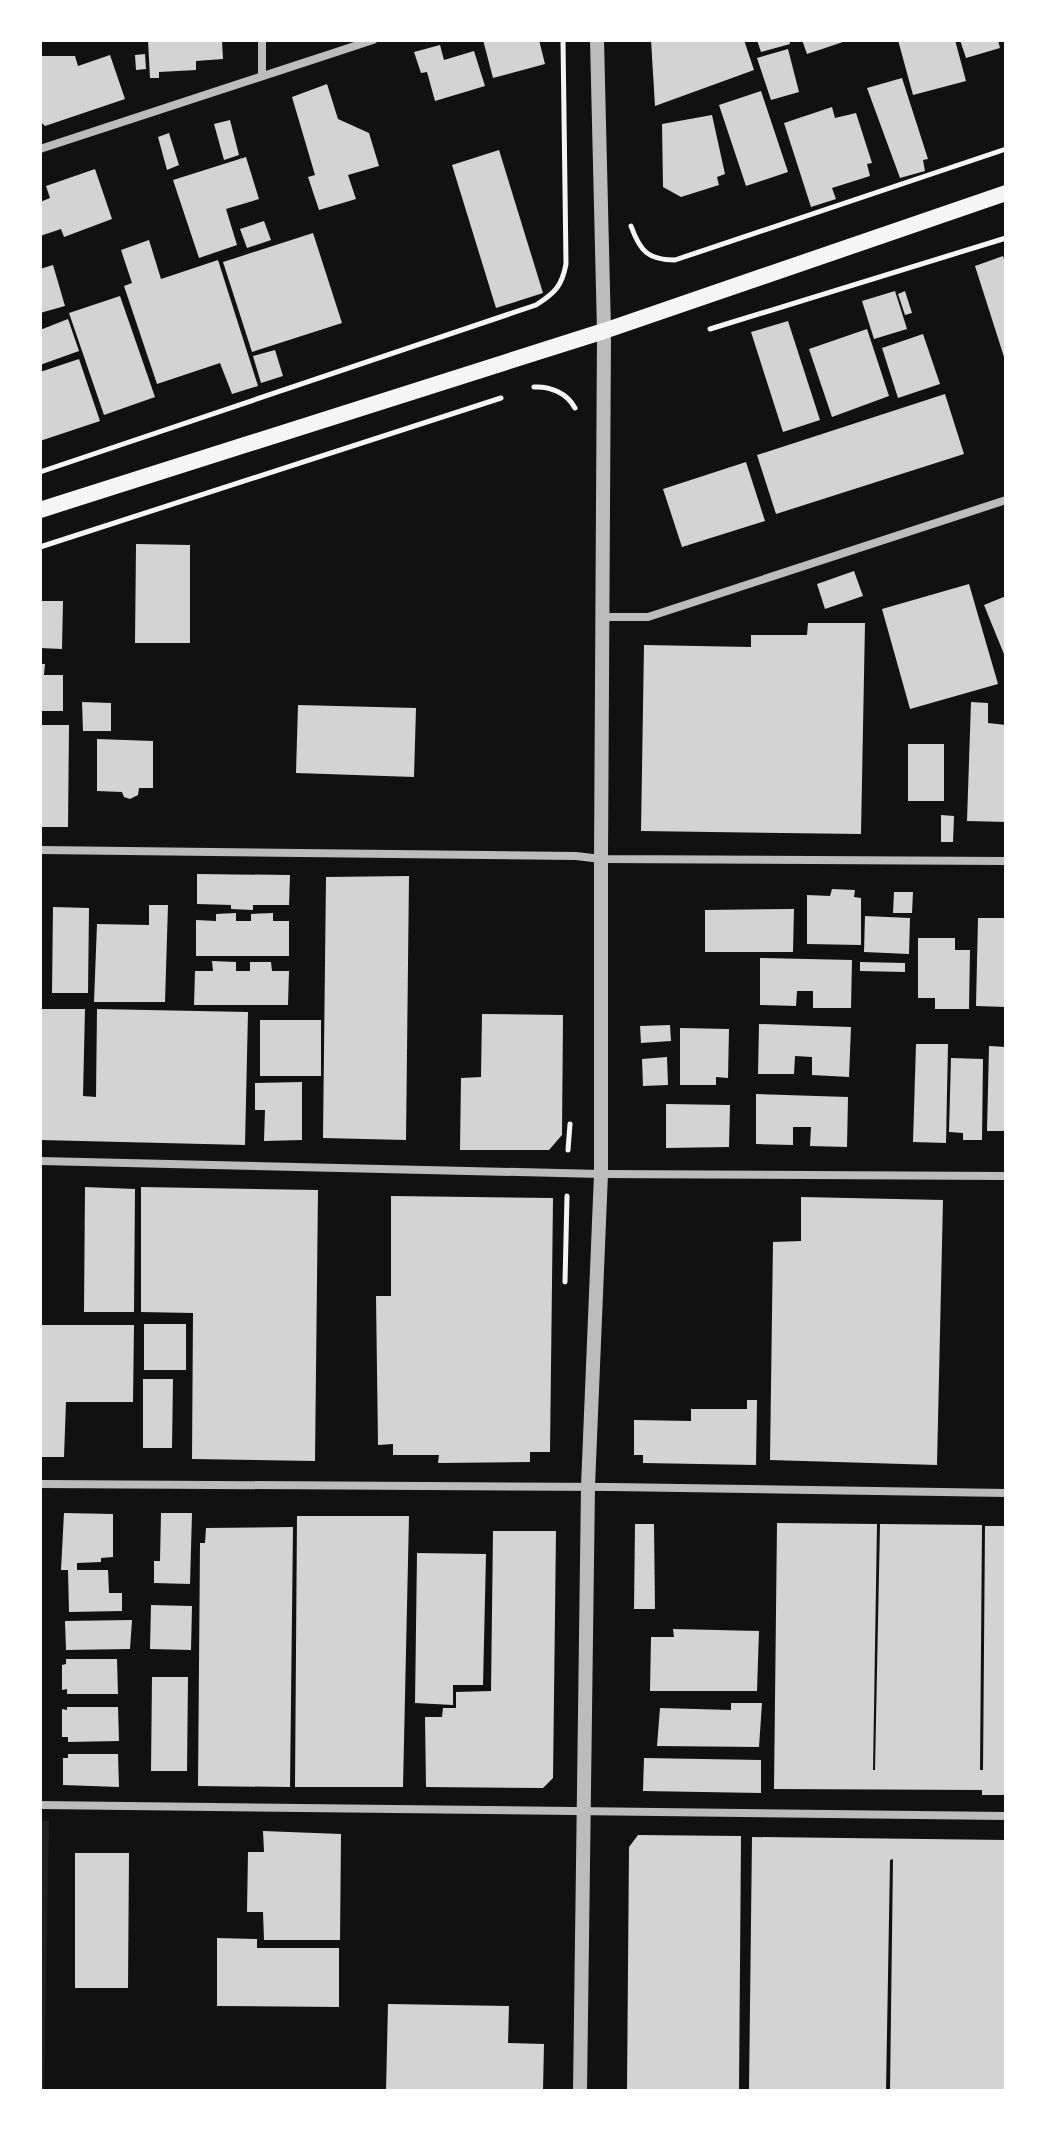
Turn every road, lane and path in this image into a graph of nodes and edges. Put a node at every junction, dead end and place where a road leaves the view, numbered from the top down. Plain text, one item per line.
1 (262, 40) edge
2 (373, 40) edge
3 (563, 40) edge
4 (597, 40) edge
5 (262, 76) junction
6 (40, 149) edge
7 (1006, 149) edge
8 (1006, 193) edge
9 (630, 223) dead end
10 (1006, 238) edge
11 (604, 331) junction
12 (703, 331) dead end
13 (537, 386) dead end
14 (522, 391) dead end
15 (507, 396) dead end
16 (40, 472) edge
17 (1006, 500) edge
18 (40, 510) edge
19 (40, 547) edge
20 (603, 617) junction
21 (40, 850) edge
22 (601, 859) junction
23 (1006, 861) edge
24 (40, 1161) edge
25 (601, 1174) junction
26 (1006, 1176) edge
27 (40, 1484) edge
28 (588, 1486) junction
29 (1006, 1493) edge
30 (40, 1805) edge
31 (583, 1811) junction
32 (1006, 1816) edge
33 (580, 2091) edge

1 - 5 street
2 - 5 street
3 - 16 path
4 - 11 street
5 - 6 street
7 - 9 path
8 - 11 main road
10 - 12 path
11 - 18 main road
11 - 20 street
13 - 14 path
15 - 19 path
17 - 20 street
20 - 22 street
21 - 22 street
22 - 23 street
22 - 25 street
24 - 25 street
25 - 26 street
25 - 28 street
27 - 28 street
28 - 29 street
28 - 31 street
30 - 31 street
31 - 32 street
31 - 33 street

